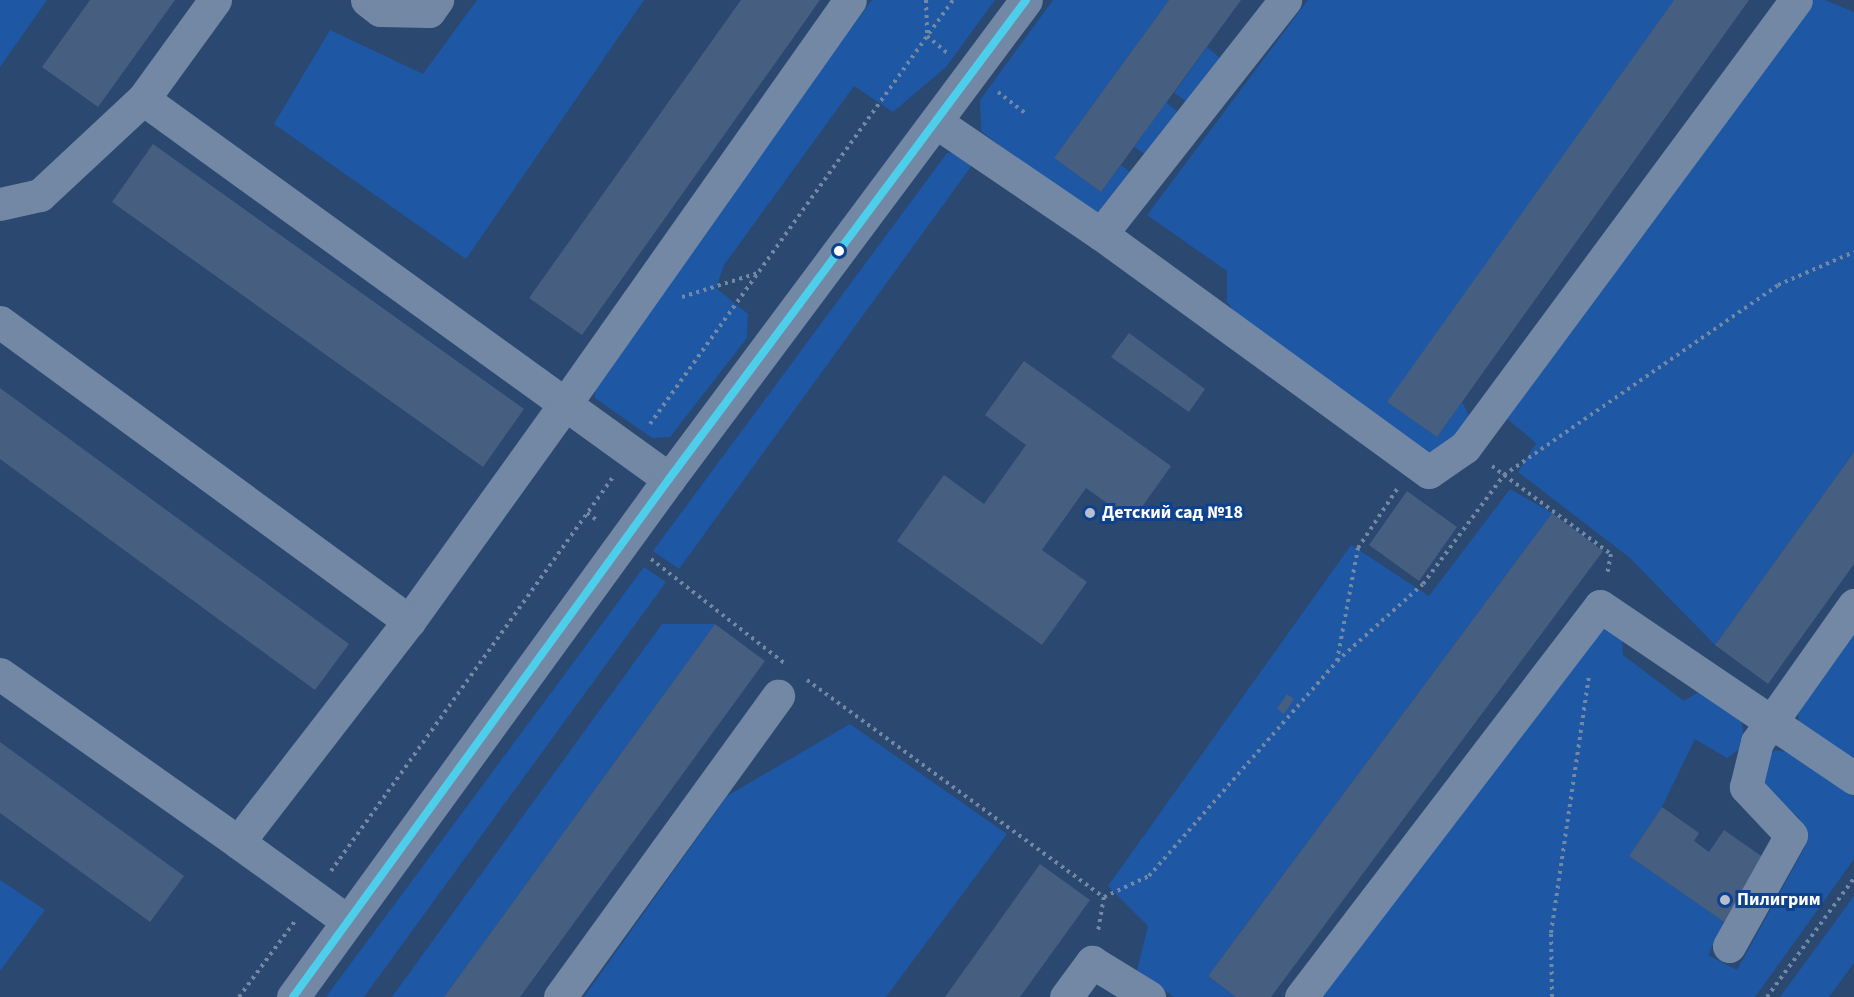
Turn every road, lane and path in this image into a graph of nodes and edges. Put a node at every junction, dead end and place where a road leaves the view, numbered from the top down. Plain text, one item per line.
1 (215, 0) edge
2 (367, 0) edge
3 (436, 0) edge
4 (850, 0) edge
5 (953, 0) edge
6 (1026, 0) edge
7 (1285, 0) edge
8 (1796, 0) edge
9 (143, 99) junction
10 (936, 122) junction
11 (0, 204) edge
12 (1101, 234) junction
13 (1854, 252) edge
14 (758, 273) junction
15 (629, 314) junction
16 (0, 322) edge
17 (566, 404) junction
18 (1465, 447) junction
19 (631, 452) junction
20 (1416, 462) junction
21 (1504, 475) junction
22 (669, 479) junction
23 (1611, 554) dead end
24 (680, 580) dead end
25 (1854, 605) edge
26 (409, 621) junction
27 (1337, 661) junction
28 (1590, 673) dead end
29 (0, 674) edge
30 (788, 678) junction
31 (1771, 721) junction
32 (1854, 778) edge
33 (238, 842) junction
34 (1854, 878) edge
35 (313, 896) junction
36 (1104, 897) junction
37 (346, 920) junction
38 (1729, 946) dead end
39 (1092, 962) junction
40 (239, 997) edge
41 (293, 997) edge
42 (560, 997) edge
43 (1066, 997) edge
44 (1149, 997) edge
45 (1302, 997) edge
46 (1552, 997) edge
47 (1767, 997) edge

1 - 9 street
2 - 3 street
4 - 15 street
5 - 14 path
6 - 10 street
7 - 12 street
8 - 18 street
9 - 11 street
9 - 17 street
10 - 12 street
10 - 22 street
12 - 20 street
13 - 21 path
14 - 15 path
14 - 19 path
15 - 17 street
16 - 26 street
17 - 19 street
17 - 26 street
18 - 20 street
18 - 21 path
19 - 22 street
19 - 35 path
20 - 27 path
21 - 23 path
21 - 27 path
22 - 37 street
24 - 30 path
25 - 31 street
26 - 33 street
27 - 36 path
28 - 46 path
29 - 33 street
30 - 36 path
30 - 42 street
31 - 32 street
31 - 38 street
31 - 45 street
33 - 35 street
34 - 47 path
35 - 37 street
35 - 40 path
36 - 39 path
37 - 41 street
39 - 43 street
39 - 44 street

